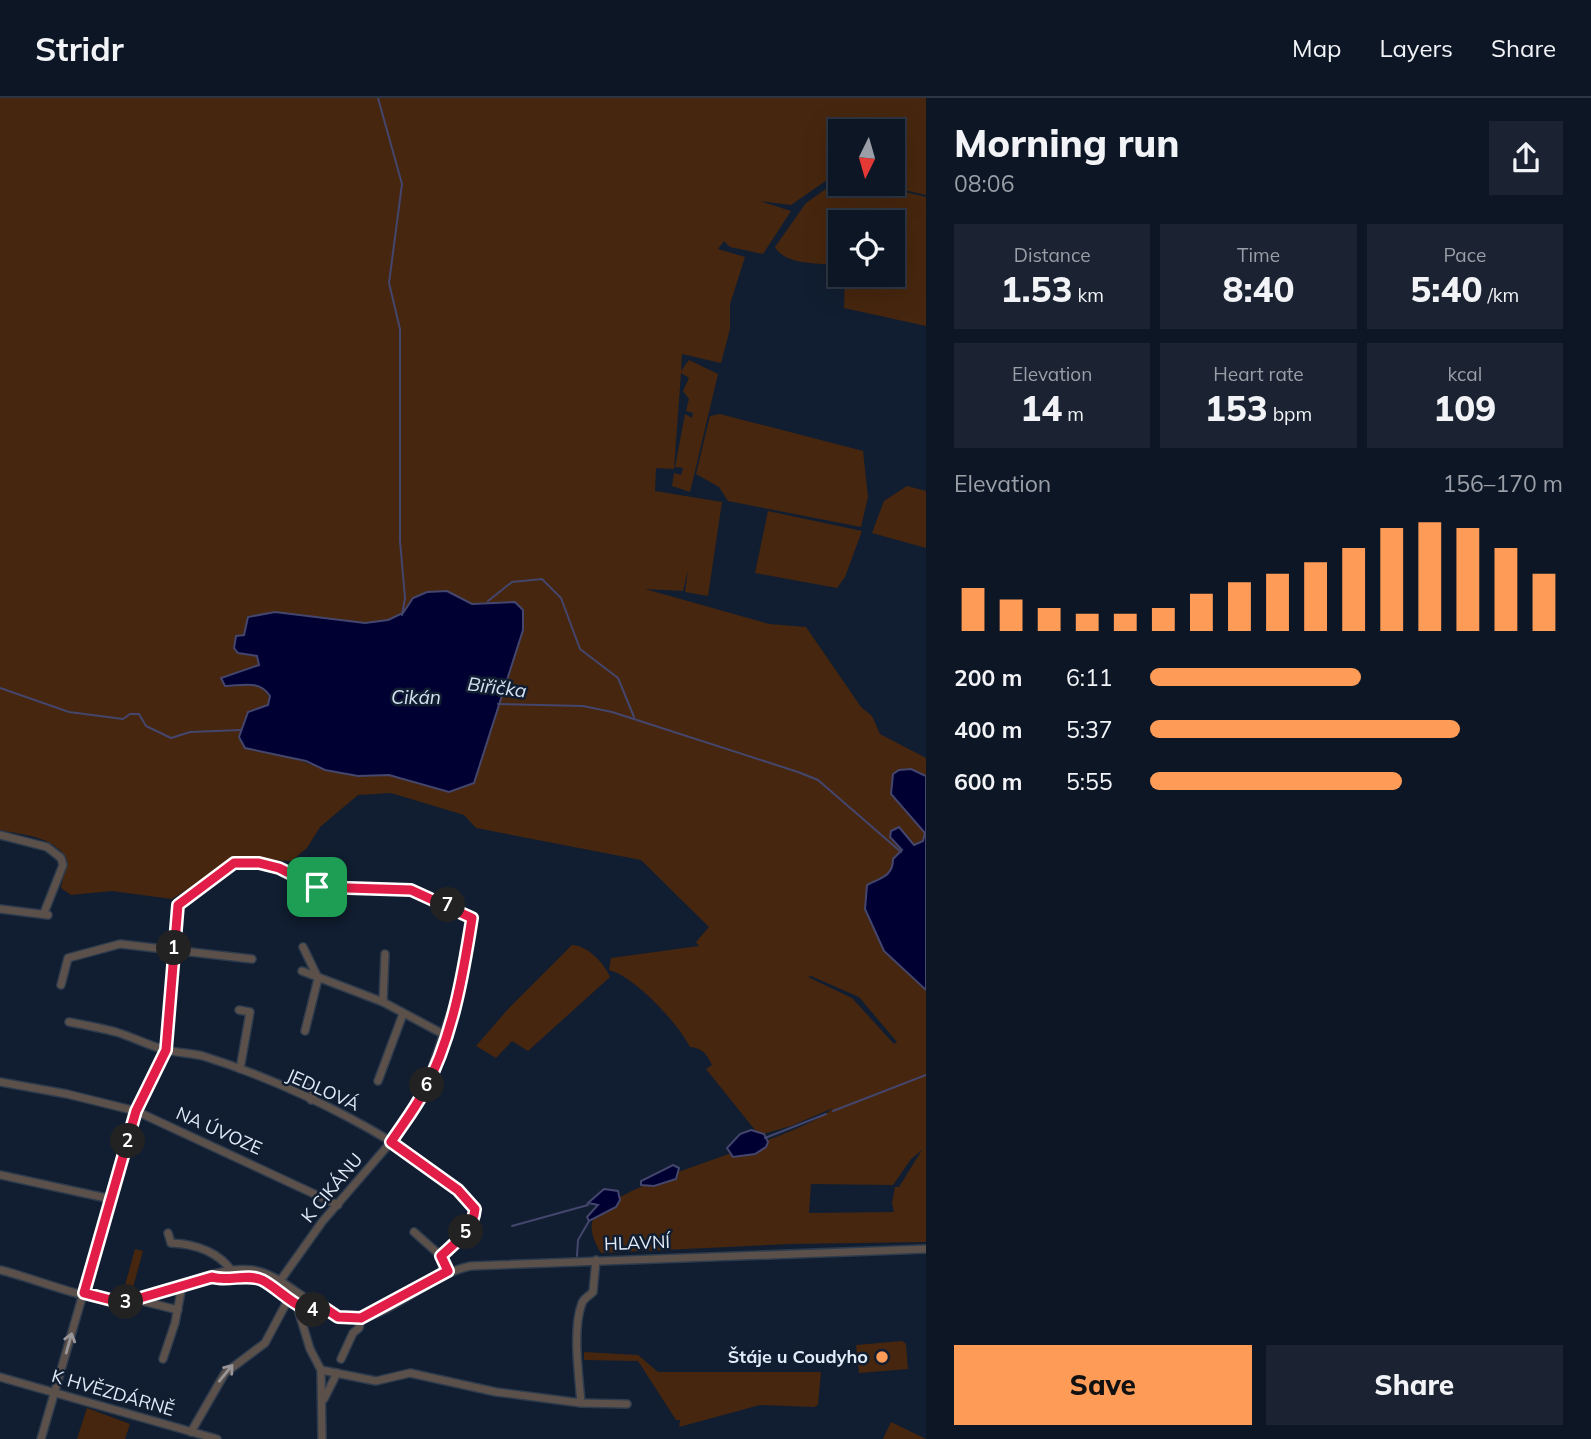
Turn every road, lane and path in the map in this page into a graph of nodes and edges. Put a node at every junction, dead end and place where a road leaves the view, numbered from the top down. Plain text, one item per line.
1 (0, 835) edge
2 (0, 909) edge
3 (303, 947) dead end
4 (173, 951) junction
5 (385, 954) dead end
6 (252, 959) dead end
7 (302, 971) dead end
8 (318, 979) junction
9 (61, 985) dead end
10 (383, 1002) junction
11 (239, 1010) dead end
12 (403, 1014) junction
13 (69, 1022) dead end
14 (306, 1031) dead end
15 (445, 1035) junction
16 (166, 1050) junction
17 (240, 1069) junction
18 (378, 1081) dead end
19 (0, 1082) edge
20 (304, 1087) dead end
21 (311, 1100) junction
22 (136, 1111) junction
23 (391, 1142) junction
24 (0, 1175) edge
25 (111, 1199) junction
26 (338, 1205) junction
27 (414, 1232) dead end
28 (168, 1233) dead end
29 (926, 1249) edge
30 (441, 1256) junction
31 (596, 1260) junction
32 (0, 1270) edge
33 (232, 1271) junction
34 (448, 1271) junction
35 (212, 1277) junction
36 (280, 1282) junction
37 (182, 1286) junction
38 (84, 1293) junction
39 (289, 1298) junction
40 (136, 1300) junction
41 (298, 1306) junction
42 (326, 1309) junction
43 (178, 1310) junction
44 (361, 1318) junction
45 (163, 1359) dead end
46 (341, 1359) dead end
47 (321, 1370) junction
48 (337, 1373) junction
49 (0, 1377) edge
50 (54, 1393) junction
51 (324, 1400) junction
52 (581, 1404) junction
53 (626, 1404) dead end
54 (191, 1432) junction
55 (41, 1439) edge
56 (217, 1439) edge
57 (322, 1439) edge

1 - 2 street
3 - 8 street
4 - 6 street
4 - 9 street
4 - 15 street, K CIKÁNU
4 - 16 street
5 - 10 street
7 - 8 street
8 - 10 street
8 - 14 street
10 - 12 street
11 - 17 street
12 - 15 street
12 - 18 street
13 - 16 street, JEDLOVÁ
15 - 23 street, K CIKÁNU
16 - 17 street, JEDLOVÁ
16 - 22 street
17 - 21 street, JEDLOVÁ
19 - 22 street, NA ÚVOZE
20 - 21 street
21 - 23 street, JEDLOVÁ
22 - 25 street
22 - 26 street, NA ÚVOZE
23 - 26 street, K CIKÁNU
23 - 30 street, JEDLOVÁ
24 - 25 street
25 - 38 street
26 - 36 street, K CIKÁNU
27 - 30 street
28 - 33 street
29 - 31 street, HLAVNÍ
30 - 34 street
31 - 34 street, HLAVNÍ
31 - 52 street
32 - 38 street
33 - 35 street
33 - 36 street
34 - 44 street, HLAVNÍ
35 - 37 street
35 - 39 street
36 - 42 street
37 - 40 street
37 - 43 street
38 - 40 street
50 -> 38 street
39 - 41 street
54 -> 39 street
40 - 43 street
41 - 42 street
41 - 47 street
42 - 44 street
43 - 45 street
44 - 46 street
47 - 48 street
47 - 51 street
48 - 51 street
48 - 52 street
49 - 50 street, K HVĚZDÁRNĚ
50 - 54 street, K HVĚZDÁRNĚ
50 - 55 street
51 - 57 street
52 - 53 street
54 - 56 street, K HVĚZDÁRNĚ

